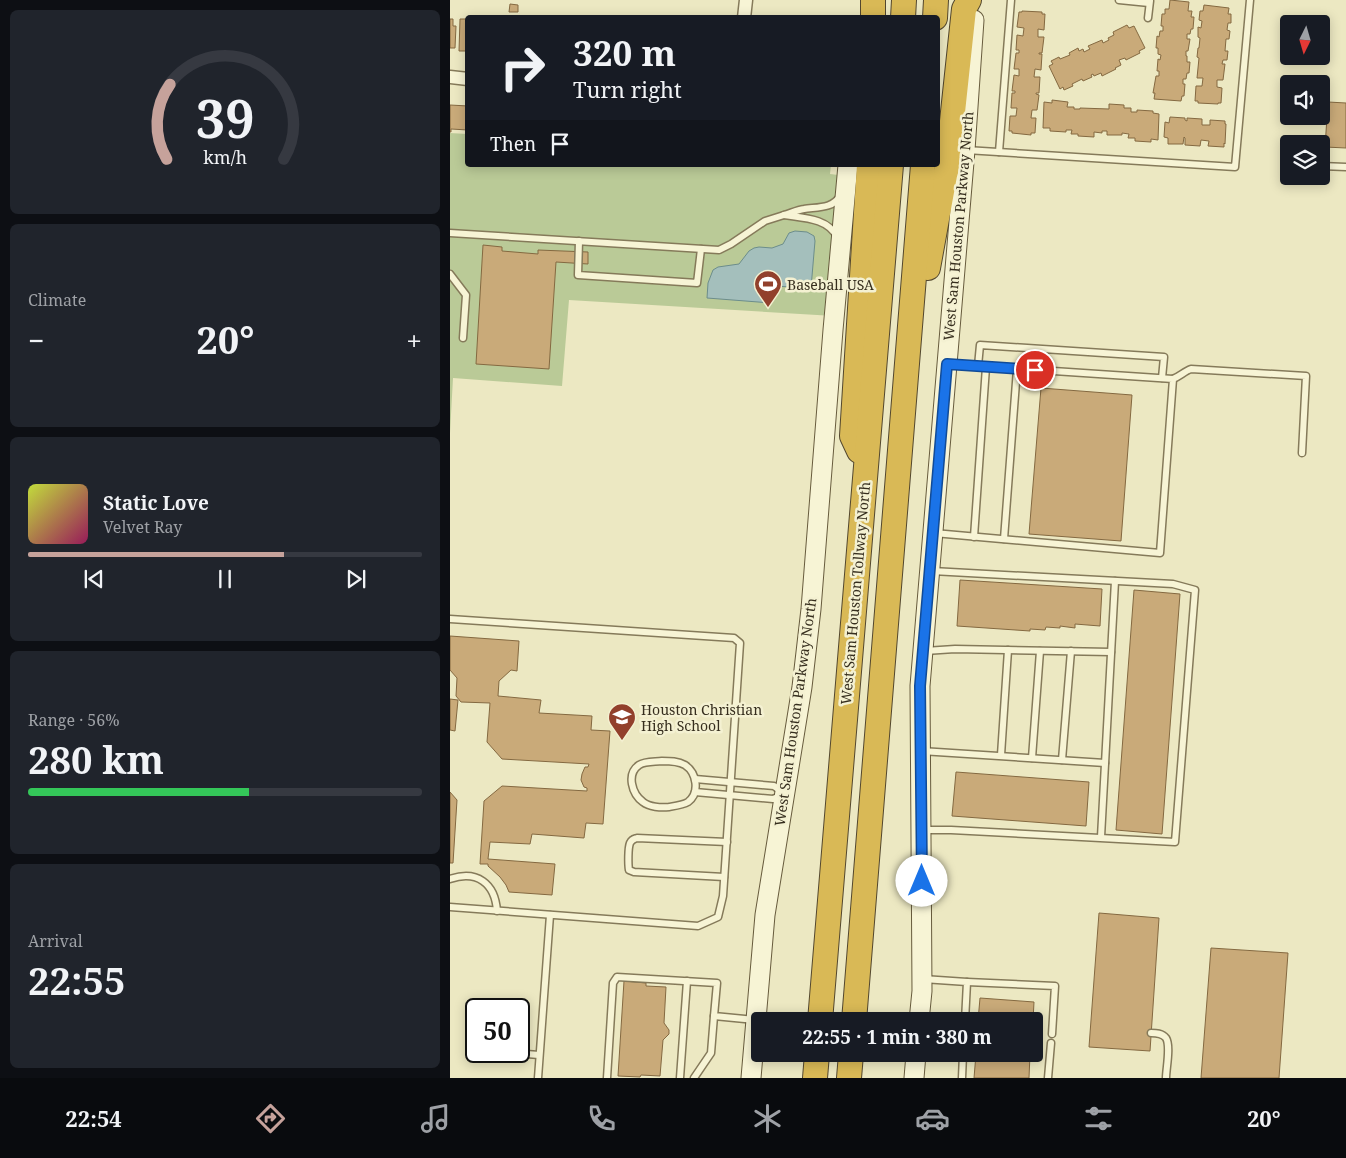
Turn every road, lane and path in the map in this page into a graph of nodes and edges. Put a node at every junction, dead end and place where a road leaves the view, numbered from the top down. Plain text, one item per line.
1 (746, 0) edge
2 (864, 0) edge
3 (874, 0) edge
4 (904, 0) edge
5 (936, 0) edge
6 (969, 0) edge
7 (975, 0) edge
8 (1011, 0) edge
9 (1119, 0) edge
10 (1250, 0) edge
11 (1150, 2) edge
12 (744, 15) edge
13 (862, 15) edge
14 (874, 15) edge
15 (903, 15) edge
16 (935, 15) edge
17 (1148, 18) dead end
18 (450, 78) edge
19 (465, 79) edge
20 (965, 150) junction
21 (999, 152) junction
22 (1330, 166) edge
23 (848, 167) edge
24 (869, 167) edge
25 (891, 167) edge
26 (923, 167) edge
27 (1346, 167) edge
28 (846, 184) junction
29 (784, 215) junction
30 (450, 233) edge
31 (578, 242) junction
32 (840, 246) junction
33 (700, 249) junction
34 (450, 274) edge
35 (463, 338) dead end
36 (947, 364) junction
37 (978, 366) junction
38 (986, 367) junction
39 (1017, 369) junction
40 (1162, 378) junction
41 (1173, 379) junction
42 (903, 410) junction
43 (1302, 453) dead end
44 (866, 465) junction
45 (933, 533) junction
46 (974, 537) junction
47 (1004, 539) junction
48 (930, 571) junction
49 (1115, 581) junction
50 (450, 619) edge
51 (1008, 650) junction
52 (923, 651) junction
53 (1040, 651) junction
54 (1071, 651) junction
55 (1111, 652) junction
56 (921, 751) junction
57 (1001, 755) junction
58 (1032, 758) junction
59 (1062, 760) junction
60 (1105, 763) junction
61 (695, 779) junction
62 (731, 783) junction
63 (695, 792) junction
64 (785, 794) junction
65 (730, 796) junction
66 (921, 830) junction
67 (1101, 837) junction
68 (726, 842) junction
69 (724, 878) junction
70 (450, 879) edge
71 (450, 907) edge
72 (497, 911) junction
73 (550, 915) junction
74 (922, 979) junction
75 (687, 981) junction
76 (967, 982) junction
77 (757, 1012) edge
78 (821, 1012) edge
79 (855, 1012) edge
80 (920, 1012) edge
81 (965, 1012) edge
82 (714, 1016) junction
83 (751, 1020) edge
84 (1151, 1033) dead end
85 (1052, 1034) dead end
86 (1051, 1043) dead end
87 (530, 1054) edge
88 (539, 1055) junction
89 (752, 1062) edge
90 (816, 1062) edge
91 (850, 1062) edge
92 (915, 1062) edge
93 (963, 1062) edge
94 (538, 1078) edge
95 (606, 1078) edge
96 (680, 1078) edge
97 (694, 1078) edge
98 (751, 1078) edge
99 (815, 1078) edge
100 (849, 1078) edge
101 (914, 1078) edge
102 (962, 1078) edge
103 (1048, 1078) edge
104 (1166, 1078) edge

1 - 12 street
2 - 13 main road
3 - 14 highway
4 - 15 highway
5 - 16 highway
6 - 42 highway
7 - 20 main road, West Sam Houston Parkway North
8 - 21 lane
9 - 11 lane
10 - 21 lane
11 - 17 lane
18 - 19 street
20 - 21 lane
20 - 36 main road, West Sam Houston Parkway North
22 - 27 lane
23 - 28 main road, West Sam Houston Parkway North
24 - 44 highway
25 - 44 highway, West Sam Houston Tollway North
26 - 42 highway
28 - 29 lane
28 - 32 main road, West Sam Houston Parkway North
29 - 32 lane
29 - 33 lane
30 - 31 lane
31 - 33 lane
31 - 33 lane
32 - 64 main road, West Sam Houston Parkway North
34 - 35 lane
36 - 37 lane
36 - 45 main road, West Sam Houston Parkway North
37 - 38 lane
37 - 40 lane
38 - 39 lane
38 - 46 lane
39 - 40 lane
39 - 47 lane
40 - 41 lane
41 - 43 lane
41 - 47 lane
42 - 79 highway
44 - 78 highway, West Sam Houston Tollway North
45 - 46 lane
45 - 48 main road, West Sam Houston Parkway North
46 - 47 lane
48 - 49 lane
48 - 52 main road, West Sam Houston Parkway North
49 - 55 lane
49 - 67 lane
50 - 62 lane
51 - 52 lane
51 - 53 lane
51 - 57 lane
52 - 56 main road, West Sam Houston Parkway North
53 - 54 lane
53 - 58 lane
54 - 55 lane
54 - 59 lane
55 - 60 lane
56 - 57 lane
56 - 66 main road, West Sam Houston Parkway North
57 - 58 lane
58 - 59 lane
59 - 60 lane
60 - 67 lane
61 - 62 lane
61 - 63 lane
61 - 63 lane
62 - 64 lane
62 - 65 lane
63 - 65 lane
64 - 65 lane
64 - 77 main road, West Sam Houston Parkway North
65 - 68 lane
66 - 67 lane
66 - 74 main road, West Sam Houston Parkway North
68 - 69 lane
68 - 69 lane
69 - 73 lane
70 - 72 lane
71 - 72 lane
72 - 73 lane
73 - 88 lane
74 - 76 lane
74 - 80 main road, West Sam Houston Parkway North
75 - 82 lane
75 - 95 lane
75 - 96 lane
76 - 81 lane
76 - 85 lane
82 - 83 lane
82 - 97 lane
84 - 104 lane
86 - 103 lane
87 - 88 lane
88 - 94 lane
89 - 98 main road, West Sam Houston Parkway North
90 - 99 highway
91 - 100 highway
92 - 101 main road
93 - 102 lane

